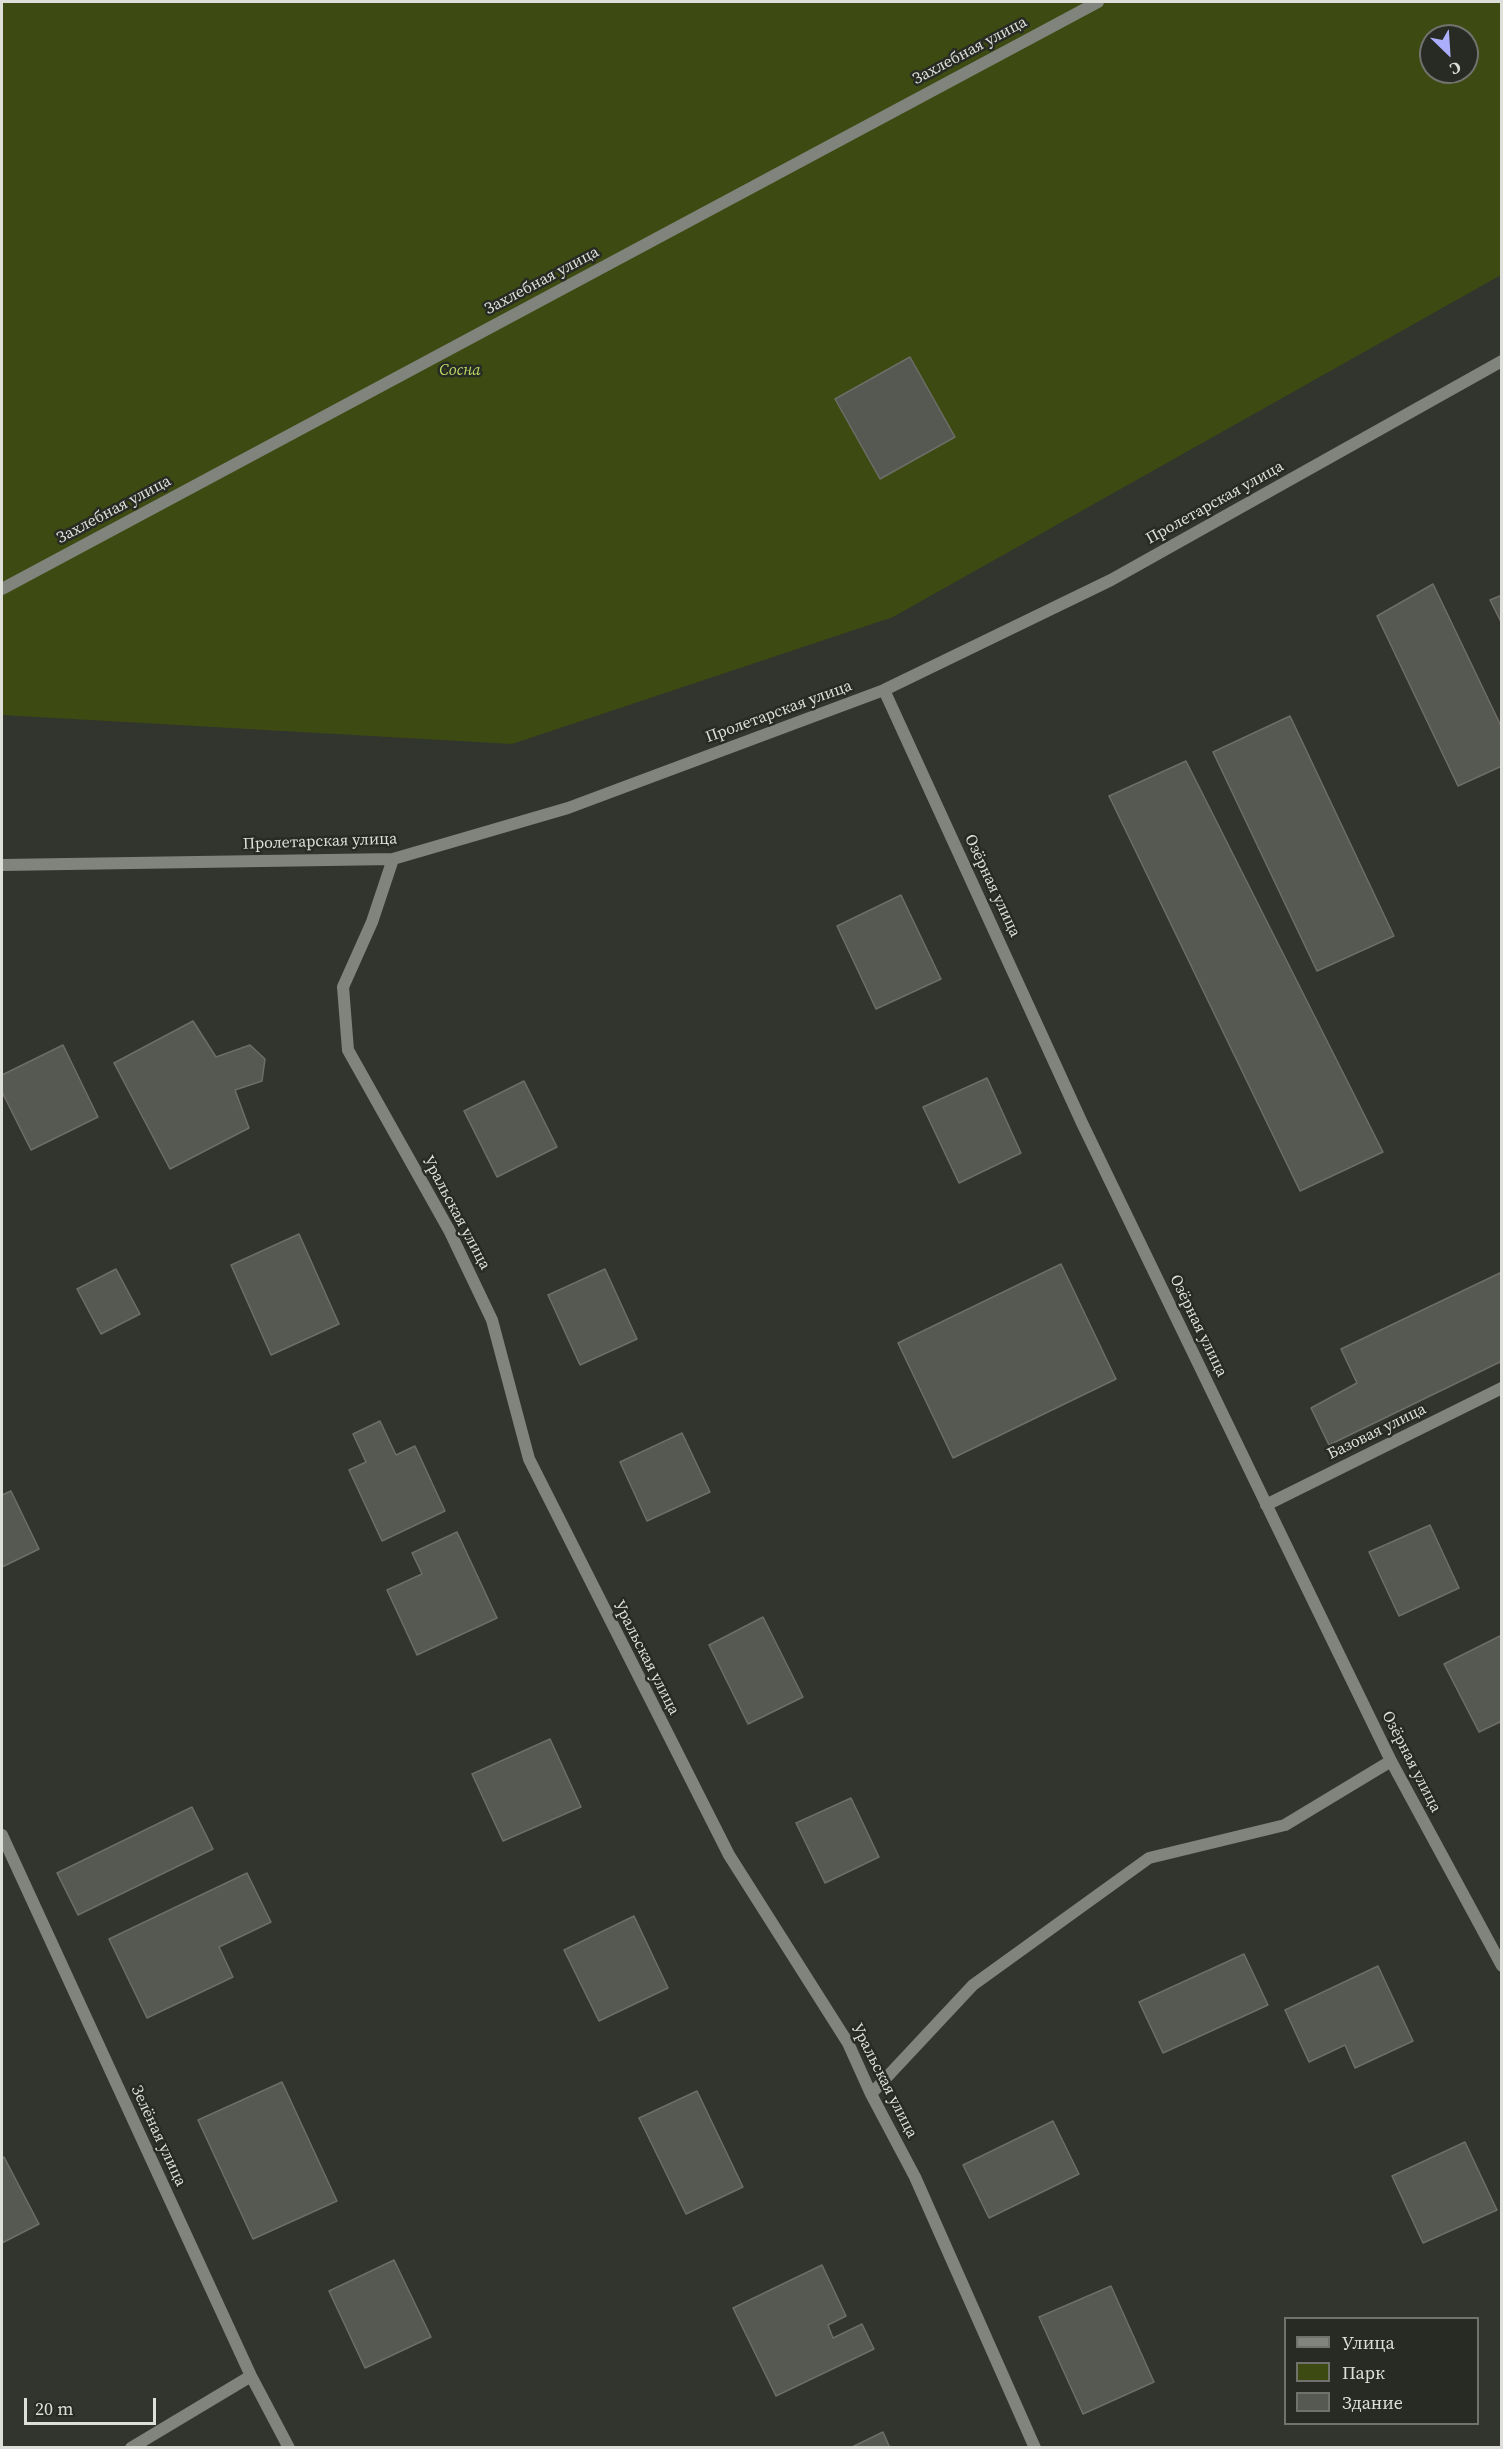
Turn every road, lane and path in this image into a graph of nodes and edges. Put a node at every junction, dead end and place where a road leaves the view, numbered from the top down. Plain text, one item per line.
1 (1098, 2) edge
2 (1502, 361) edge
3 (2, 589) edge
4 (884, 690) junction
5 (393, 859) junction
6 (2, 865) edge
7 (1502, 1388) edge
8 (1266, 1505) junction
9 (1390, 1761) junction
10 (2, 1835) edge
11 (1502, 1966) edge
12 (871, 2094) junction
13 (251, 2376) junction
14 (131, 2448) edge
15 (289, 2448) edge
16 (1035, 2448) edge

1 - 3 street, Захлебная улица
2 - 4 street, Пролетарская улица
4 - 5 street, Пролетарская улица
4 - 8 street, Озёрная улица
5 - 6 street, Пролетарская улица
5 - 12 street, Уральская улица
7 - 8 street, Базовая улица
8 - 9 street, Озёрная улица
9 - 11 street, Озёрная улица
9 - 12 street
10 - 13 street, Зелёная улица
12 - 16 street, Уральская улица
13 - 14 street
13 - 15 street, Зелёная улица

